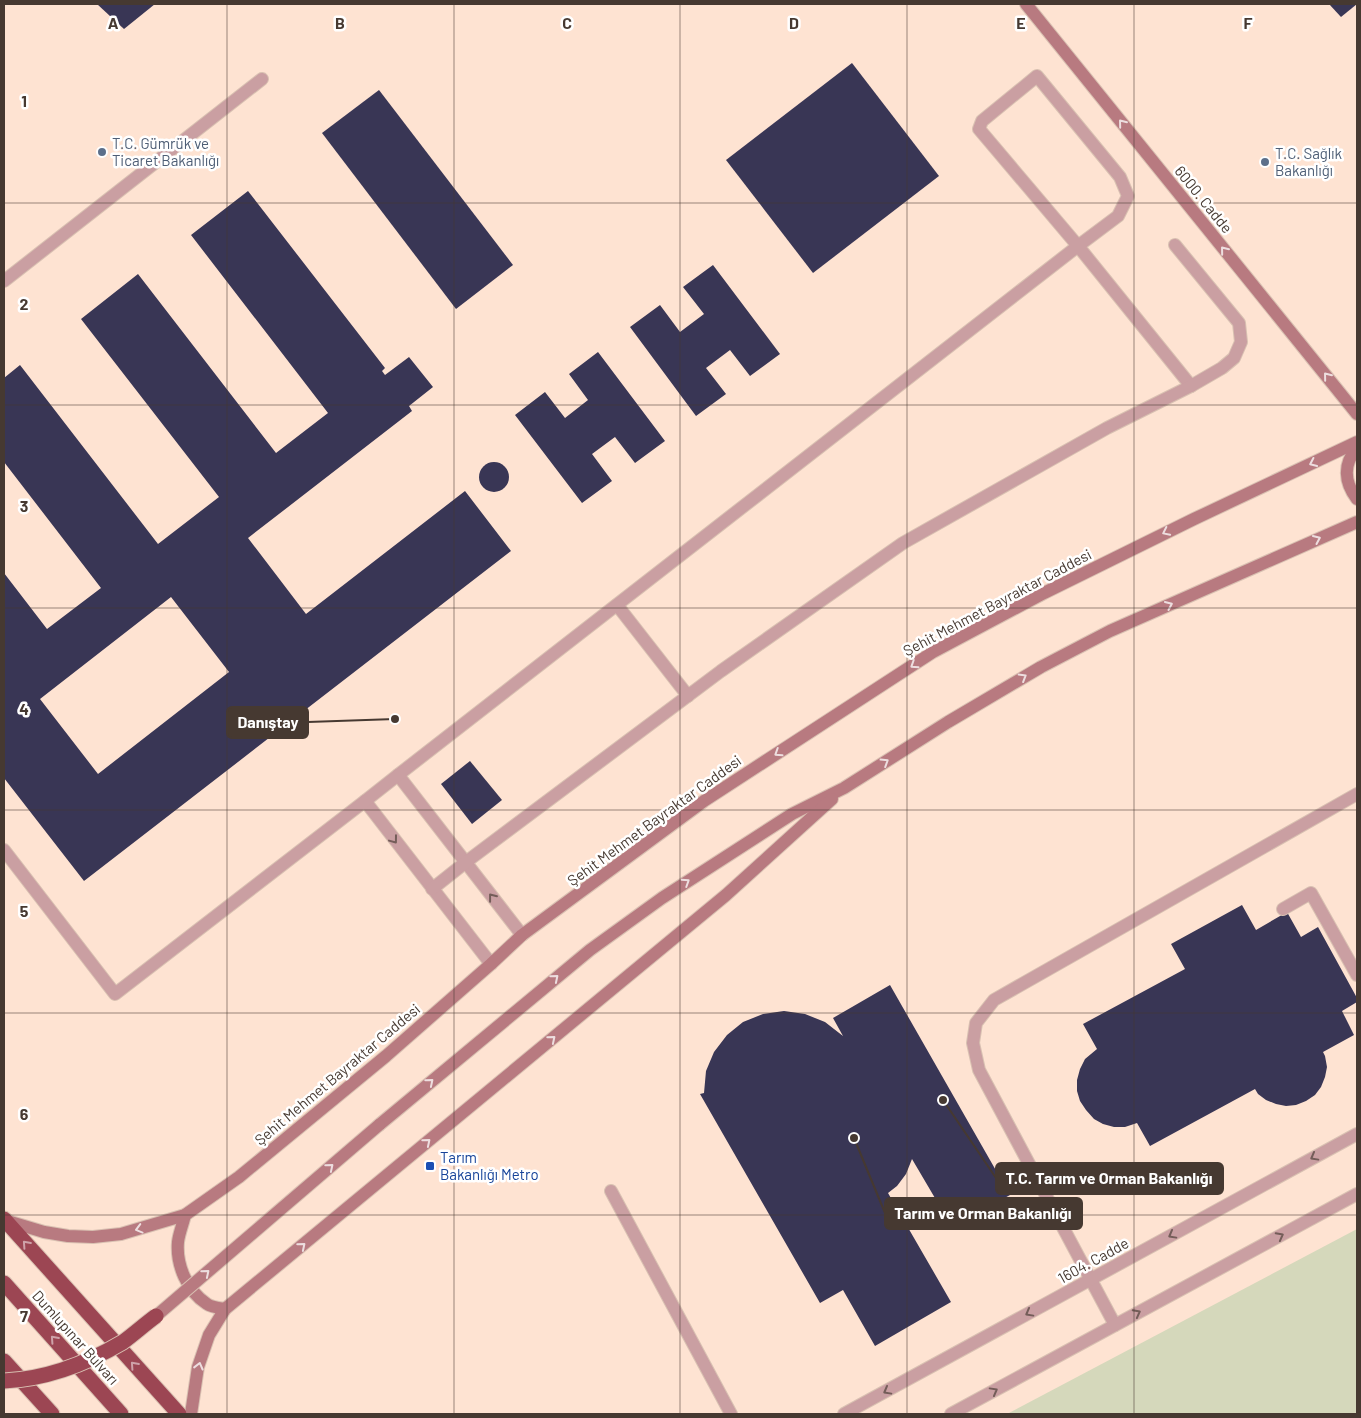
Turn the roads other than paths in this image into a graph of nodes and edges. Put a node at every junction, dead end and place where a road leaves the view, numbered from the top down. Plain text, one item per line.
1 (1026, 4) edge
2 (262, 79) dead end
3 (1175, 245) dead end
4 (1078, 246) junction
5 (4, 280) edge
6 (1191, 386) junction
7 (1357, 414) edge
8 (1357, 442) edge
9 (1357, 448) edge
10 (1357, 499) edge
11 (1357, 522) edge
12 (617, 605) junction
13 (688, 696) junction
14 (398, 775) junction
15 (844, 788) junction
16 (1357, 794) edge
17 (365, 801) junction
18 (4, 850) edge
19 (466, 862) junction
20 (432, 889) junction
21 (1283, 909) dead end
22 (522, 936) junction
23 (491, 964) junction
24 (1357, 975) edge
25 (1357, 1134) edge
26 (611, 1191) dead end
27 (1357, 1194) edge
28 (185, 1216) junction
29 (4, 1220) edge
30 (1090, 1280) junction
31 (4, 1284) edge
32 (225, 1309) junction
33 (156, 1316) joint
34 (1115, 1325) junction
35 (4, 1361) edge
36 (4, 1382) edge
37 (52, 1414) edge
38 (121, 1414) edge
39 (178, 1414) edge
40 (191, 1414) edge
41 (731, 1414) edge
42 (844, 1414) edge
43 (951, 1414) edge

7 -> 1 main road, 6000. Cadde
2 - 5 street
3 - 6 street
4 - 4 street
4 - 6 street
4 - 12 street
6 - 13 street
8 -> 22 main road, Şehit Mehmet Bayraktar Caddesi
9 - 10 main road
15 -> 11 main road
12 - 13 street
12 - 14 street
13 - 19 street
14 - 17 street
14 - 19 street
32 -> 15 main road
33 -> 15 main road, bridge
16 - 30 street
17 - 18 street
17 -> 20 street
19 - 20 street
22 -> 19 street
20 - 23 street
21 - 24 street
22 - 23 main road, Şehit Mehmet Bayraktar Caddesi
23 - 28 main road, Şehit Mehmet Bayraktar Caddesi
25 -> 30 street, 1604. Cadde
26 - 41 street
34 -> 27 street
28 -> 29 main road, Şehit Mehmet Bayraktar Caddesi
28 - 32 main road
39 -> 29 highway
30 - 34 street
30 -> 42 street, 1604. Cadde
38 -> 31 highway, Dumlupınar Bulvarı
40 -> 32 main road
33 - 36 highway, bridge
43 -> 34 street
35 - 37 highway

